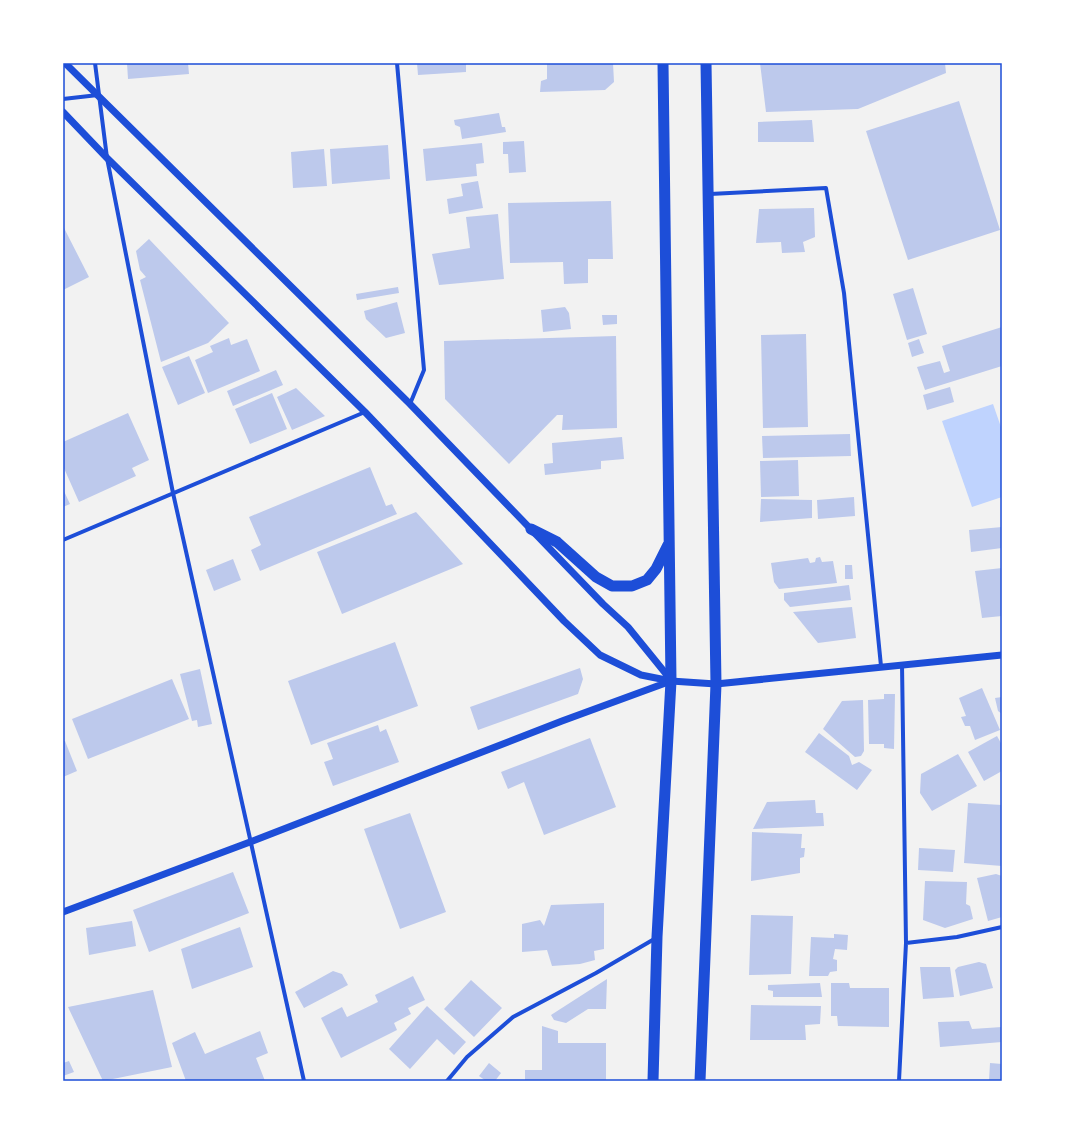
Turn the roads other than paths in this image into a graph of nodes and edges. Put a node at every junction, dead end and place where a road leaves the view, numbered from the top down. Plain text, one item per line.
1 (65, 63) edge
2 (95, 63) edge
3 (397, 63) edge
4 (663, 63) edge
5 (706, 63) edge
6 (98, 95) junction
7 (63, 99) edge
8 (63, 112) edge
9 (107, 158) junction
10 (708, 194) junction
11 (410, 404) junction
12 (365, 412) junction
13 (173, 493) junction
14 (531, 528) junction
15 (63, 540) edge
16 (669, 543) junction
17 (1002, 655) edge
18 (902, 664) junction
19 (881, 666) junction
20 (671, 681) junction
21 (716, 684) junction
22 (250, 842) junction
23 (63, 912) edge
24 (1002, 927) edge
25 (657, 937) junction
26 (906, 943) junction
27 (304, 1081) edge
28 (447, 1081) edge
29 (653, 1081) edge
30 (700, 1081) edge
31 (899, 1081) edge

1 - 6 street
2 - 6 street
3 - 11 street
4 - 16 highway
5 - 10 highway
6 - 7 street
6 - 9 street
6 - 11 street
8 - 9 street
9 - 12 street
9 - 13 street
10 - 19 street
10 - 21 highway
11 - 14 street
12 - 13 street
12 - 20 street
13 - 15 street
13 - 22 street
14 - 16 highway
14 - 20 street
16 - 20 highway
17 - 18 street
18 - 19 street
18 - 26 street
19 - 21 street
20 - 21 street
20 - 22 street
20 - 25 highway
21 - 30 highway
22 - 23 street
22 - 27 street
24 - 26 street
25 - 28 street
25 - 29 highway
26 - 31 street

